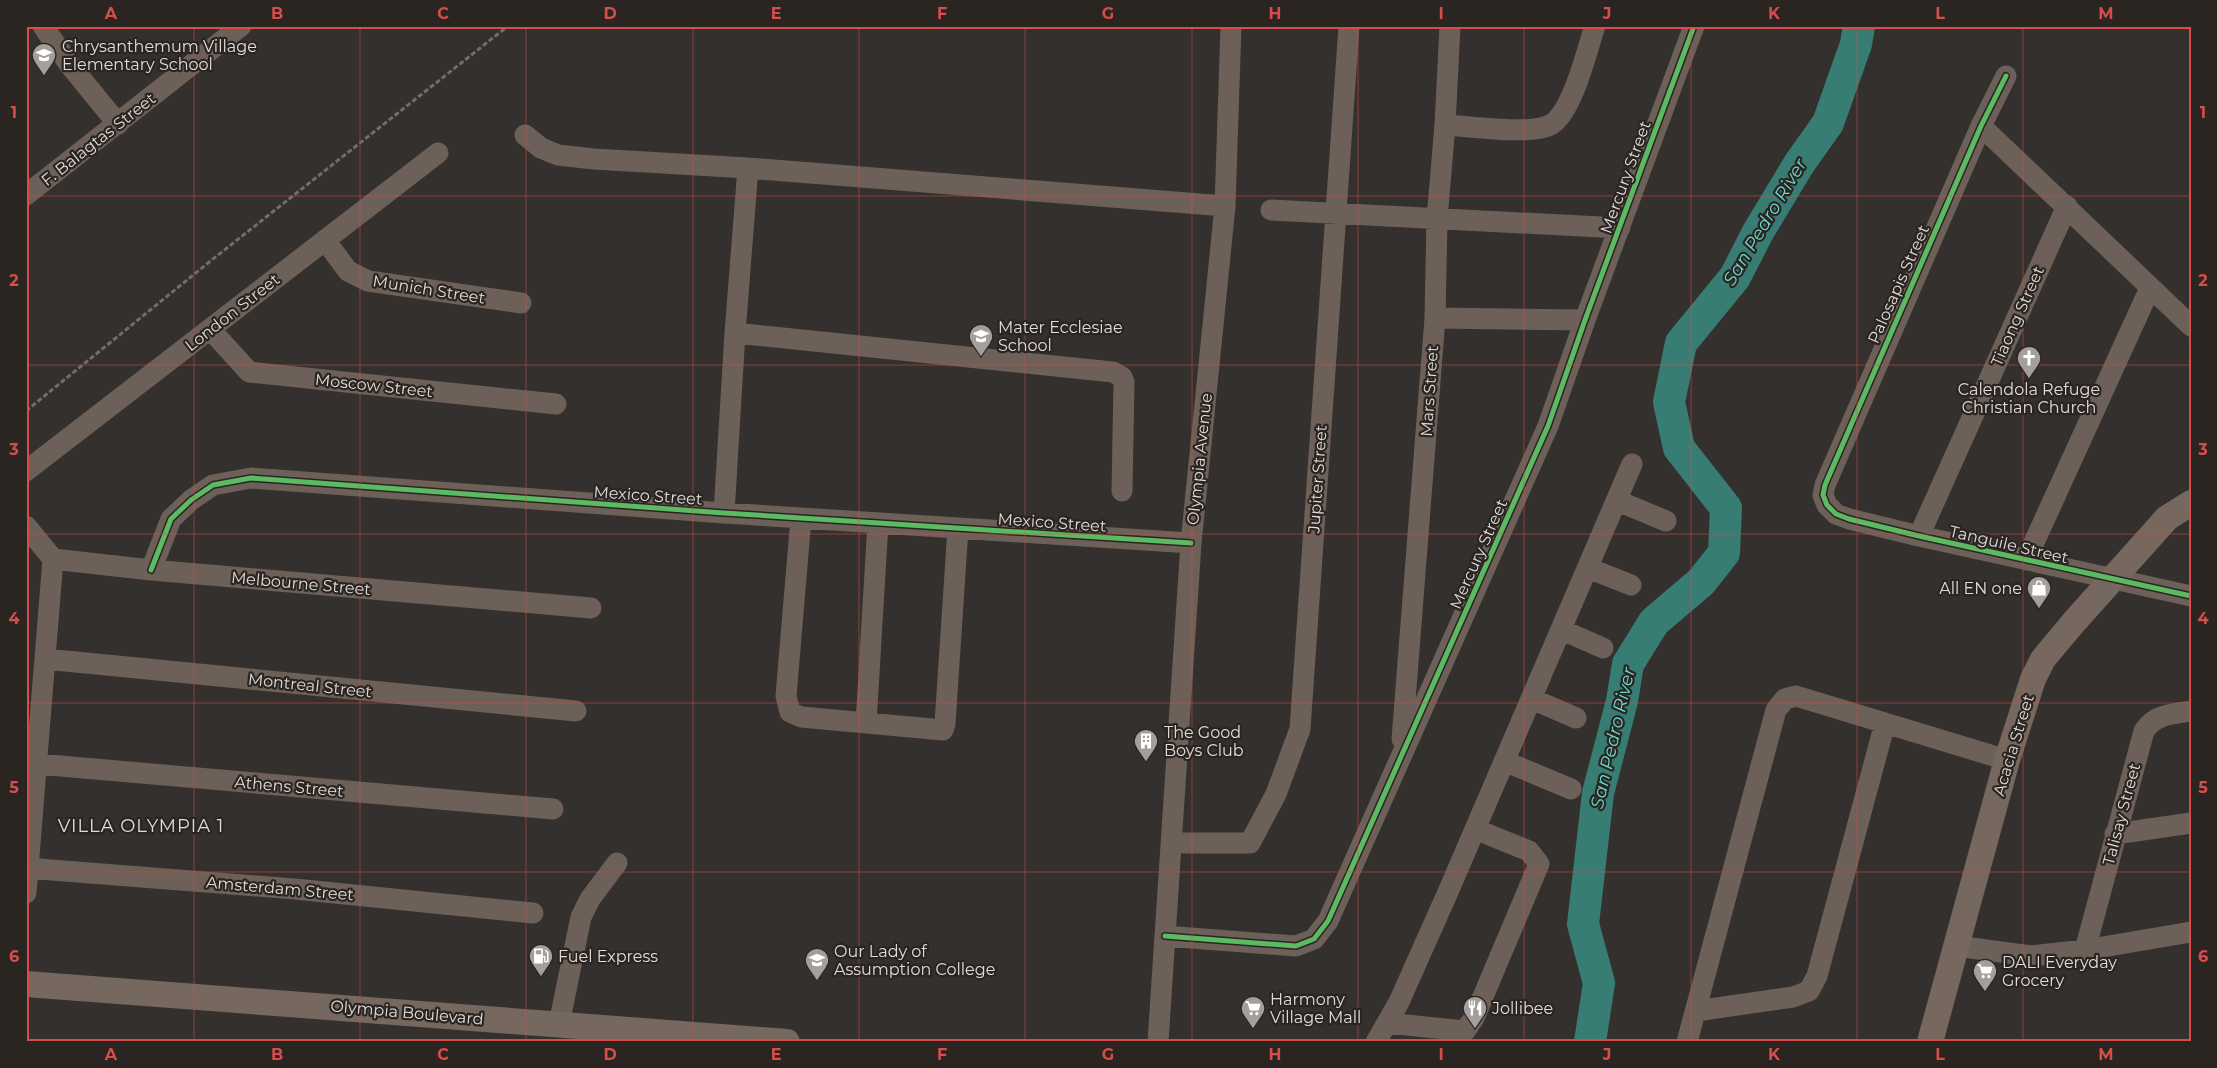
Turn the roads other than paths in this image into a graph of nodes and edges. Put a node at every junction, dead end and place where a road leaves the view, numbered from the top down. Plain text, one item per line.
1 (43, 26) edge
2 (241, 26) edge
3 (1231, 26) edge
4 (1349, 26) edge
5 (1450, 26) edge
6 (1595, 26) edge
7 (1694, 26) edge
8 (2006, 76) dead end
9 (118, 124) junction
10 (1445, 125) junction
11 (1981, 126) junction
12 (525, 135) dead end
13 (438, 153) dead end
14 (748, 168) junction
15 (26, 195) edge
16 (1225, 206) junction
17 (2067, 206) junction
18 (1271, 210) dead end
19 (1336, 212) junction
20 (1437, 218) junction
21 (1620, 228) junction
22 (325, 240) junction
23 (2150, 288) junction
24 (521, 303) dead end
25 (1435, 318) junction
26 (1585, 320) junction
27 (2191, 326) edge
28 (210, 329) junction
29 (735, 333) junction
30 (556, 404) dead end
31 (1632, 464) dead end
32 (26, 471) edge
33 (1122, 491) dead end
34 (1618, 501) junction
35 (2191, 503) edge
36 (1827, 505) joint
37 (724, 513) junction
38 (801, 518) junction
39 (1666, 521) dead end
40 (878, 523) junction
41 (26, 526) edge
42 (958, 528) junction
43 (1919, 536) junction
44 (1191, 543) junction
45 (53, 559) junction
46 (2026, 560) junction
47 (1588, 568) junction
48 (150, 570) junction
49 (2112, 580) junction
50 (1631, 585) dead end
51 (2191, 596) edge
52 (591, 608) dead end
53 (1562, 630) junction
54 (1603, 648) dead end
55 (45, 659) junction
56 (1532, 699) junction
57 (2191, 711) edge
58 (576, 712) dead end
59 (1576, 718) dead end
60 (866, 723) junction
61 (1885, 723) junction
62 (1401, 755) junction
63 (2007, 760) junction
64 (1504, 761) junction
65 (31, 764) edge
66 (1571, 789) dead end
67 (553, 808) dead end
68 (2191, 823) edge
69 (1475, 829) junction
70 (2115, 834) junction
71 (1171, 843) junction
72 (617, 863) dead end
73 (27, 868) edge
74 (26, 893) edge
75 (533, 913) dead end
76 (2191, 932) edge
77 (1164, 936) junction
78 (1956, 946) junction
79 (2085, 950) junction
80 (26, 984) edge
81 (1696, 1011) junction
82 (1388, 1023) junction
83 (559, 1024) junction
84 (788, 1042) edge
85 (1158, 1042) edge
86 (1376, 1042) edge
87 (1687, 1042) edge
88 (1930, 1042) edge

1 - 9 street
2 - 9 street, F. Balagtas Street
3 - 16 street, Olympia Avenue
4 - 19 street, Jupiter Street
5 - 10 street, Mars Street
6 - 10 street
7 - 21 street, Mercury Street
8 - 11 street, Palosapis Street
9 - 15 street, F. Balagtas Street
10 - 20 street, Mars Street
11 - 17 street
11 - 36 street, Palosapis Street
12 - 14 street
13 - 22 street, London Street
14 - 16 street
14 - 29 street
16 - 44 street, Olympia Avenue
17 - 23 street
17 - 43 street, Tiaong Street
18 - 19 street
19 - 20 street
19 - 71 street, Jupiter Street
20 - 21 street
20 - 25 street, Mars Street
21 - 26 street, Mercury Street
22 - 24 street, Munich Street
22 - 28 street, London Street
23 - 27 street
23 - 46 street
25 - 26 street
25 - 62 street, Mars Street
26 - 62 street, Mercury Street
28 - 30 street, Moscow Street
28 - 32 street, London Street
29 - 33 street
29 - 37 street
31 - 34 street
34 - 39 street
34 - 47 street
35 - 49 main road, Acacia Street
36 - 43 street, Tanguile Street
37 - 38 street, Mexico Street
37 - 48 street, Mexico Street
38 - 40 street, Mexico Street
38 - 60 street
40 - 42 street, Mexico Street
40 - 60 street
41 - 45 street
42 - 44 street, Mexico Street
42 - 60 street
43 - 46 street, Tanguile Street
44 - 71 street, Olympia Avenue
45 - 48 street, Melbourne Street
45 - 55 street
46 - 49 street, Tanguile Street
47 - 50 street
47 - 53 street
48 - 52 street, Melbourne Street
49 - 51 street, Tanguile Street
49 - 63 main road, Acacia Street
53 - 54 street
53 - 56 street
55 - 58 street, Montreal Street
55 - 65 street
56 - 59 street
56 - 64 street
57 - 70 street, Talisay Street
61 - 63 street
61 - 81 street
61 - 81 street
62 - 77 street, Mercury Street
63 - 78 main road, Acacia Street
64 - 66 street
64 - 69 street
65 - 67 street, Athens Street
65 - 73 street
68 - 70 street
69 - 82 street
69 - 82 street
70 - 79 street, Talisay Street
71 - 77 street, Olympia Avenue
72 - 83 street
73 - 74 street
73 - 75 street, Amsterdam Street
76 - 79 street
77 - 85 street, Olympia Avenue
78 - 79 street
78 - 88 main road, Acacia Street
80 - 83 main road, Olympia Boulevard
81 - 87 street
82 - 86 street
83 - 84 main road, Olympia Boulevard

